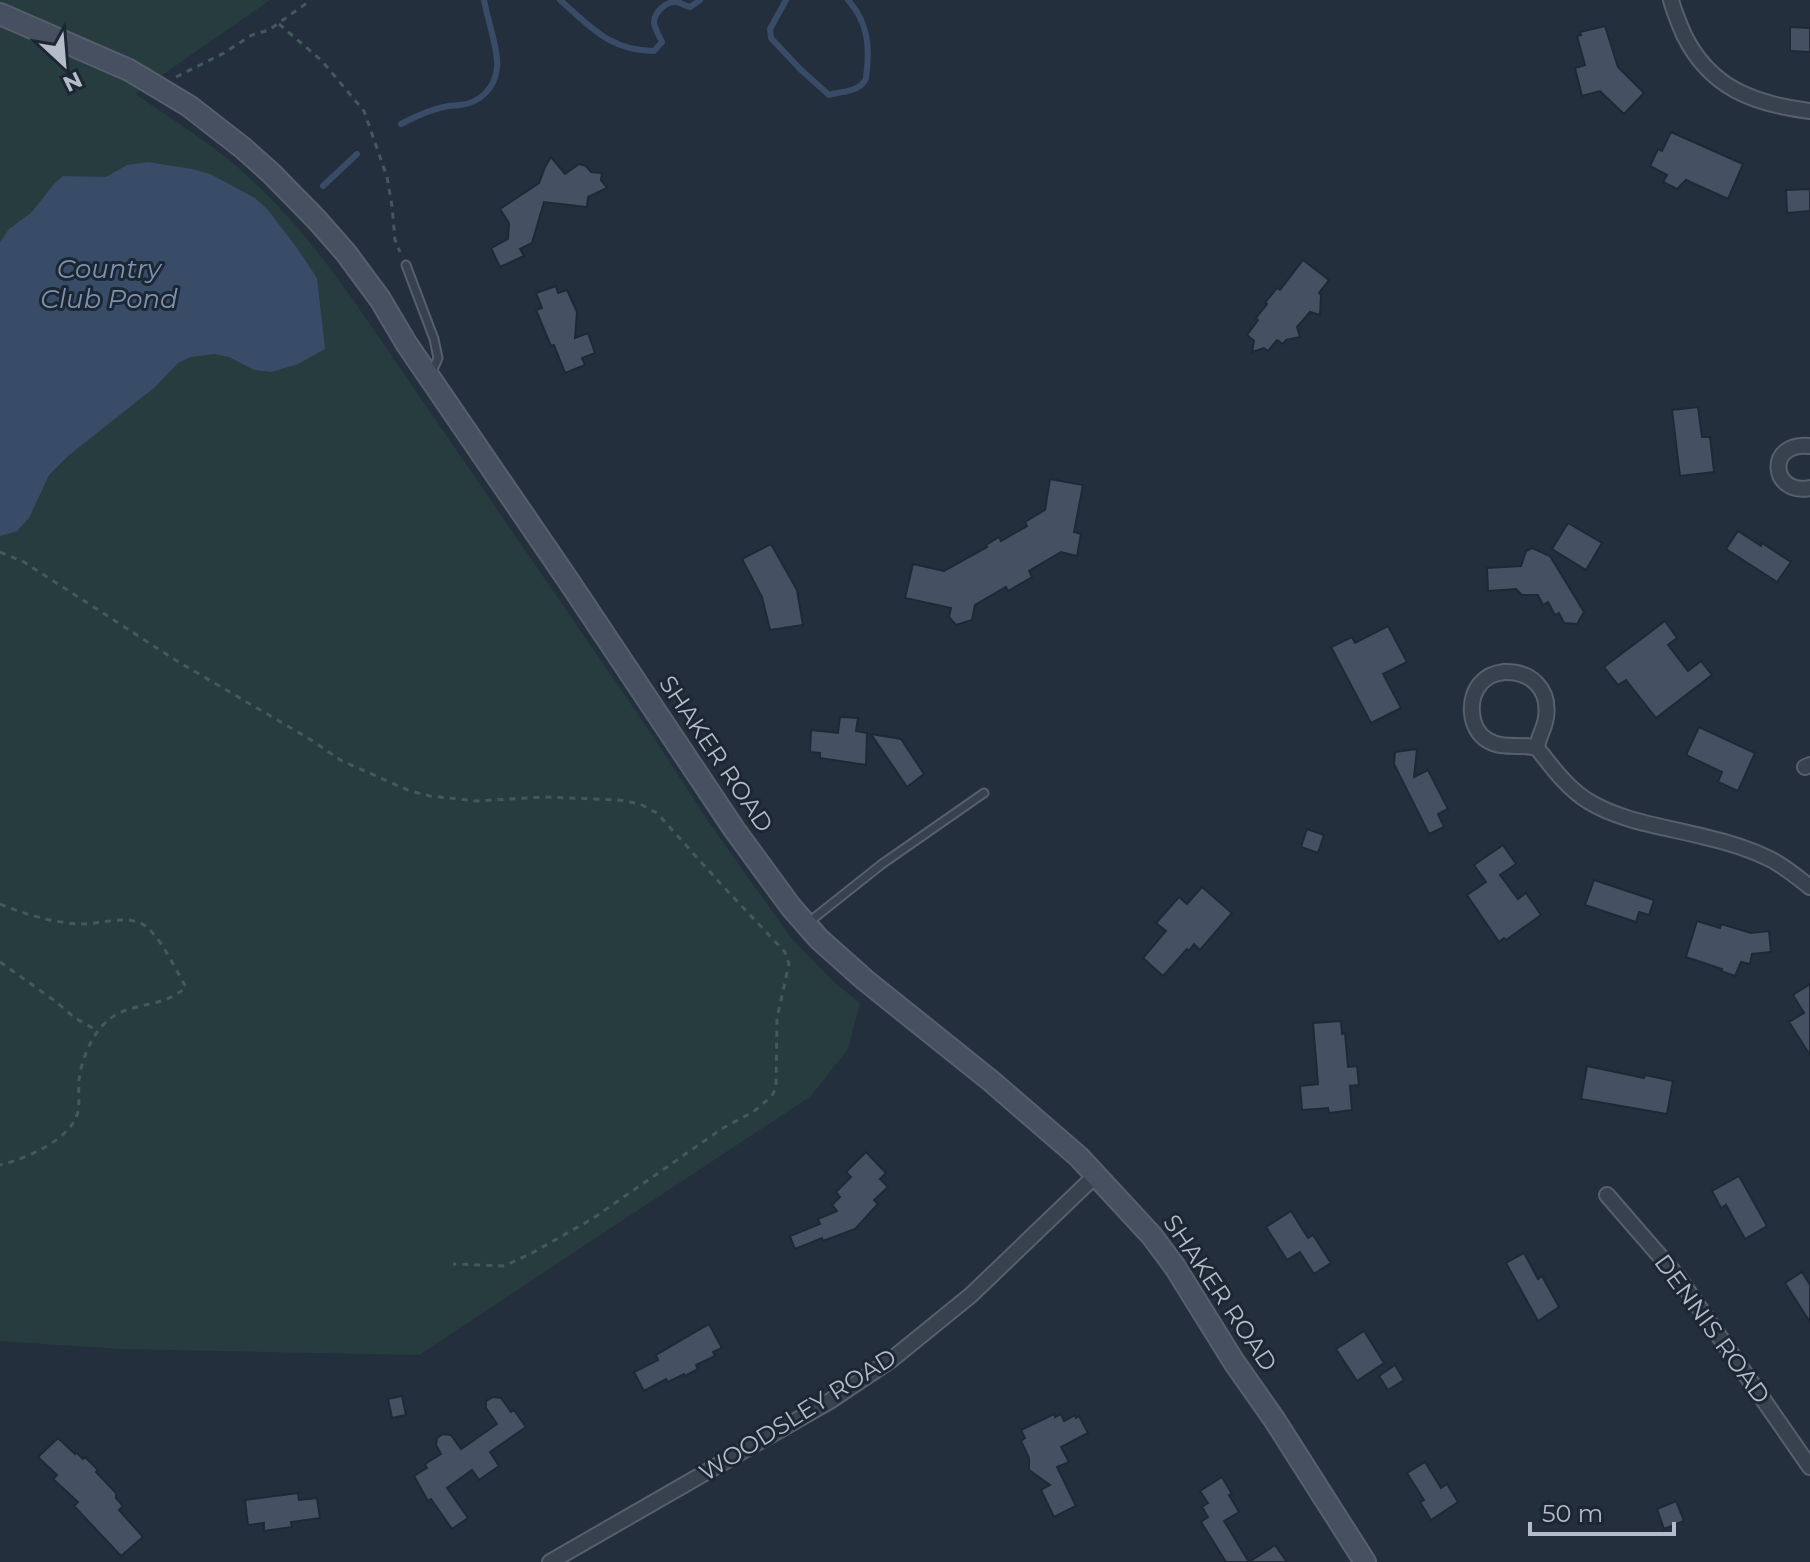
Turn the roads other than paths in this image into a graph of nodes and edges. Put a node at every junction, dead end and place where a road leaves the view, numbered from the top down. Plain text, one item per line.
1 (1671, 0) edge
2 (0, 14) edge
3 (1810, 111) edge
4 (406, 265) road end
5 (429, 377) junction
6 (1810, 446) edge
7 (1810, 488) edge
8 (1537, 748) junction
9 (984, 793) dead end
10 (1810, 887) edge
11 (806, 925) junction
12 (1096, 1175) junction
13 (1607, 1195) dead end
14 (1810, 1467) edge
15 (550, 1562) edge
16 (1365, 1562) edge

1 - 3 street
2 - 5 main road, SHAKER ROAD
4 - 5 lane
5 - 11 main road, SHAKER ROAD
6 - 7 street
8 - 8 street
8 - 10 street
9 - 11 lane
11 - 12 main road, SHAKER ROAD
12 - 15 street, WOODSLEY ROAD
12 - 16 main road, SHAKER ROAD
13 - 14 street, DENNIS ROAD

